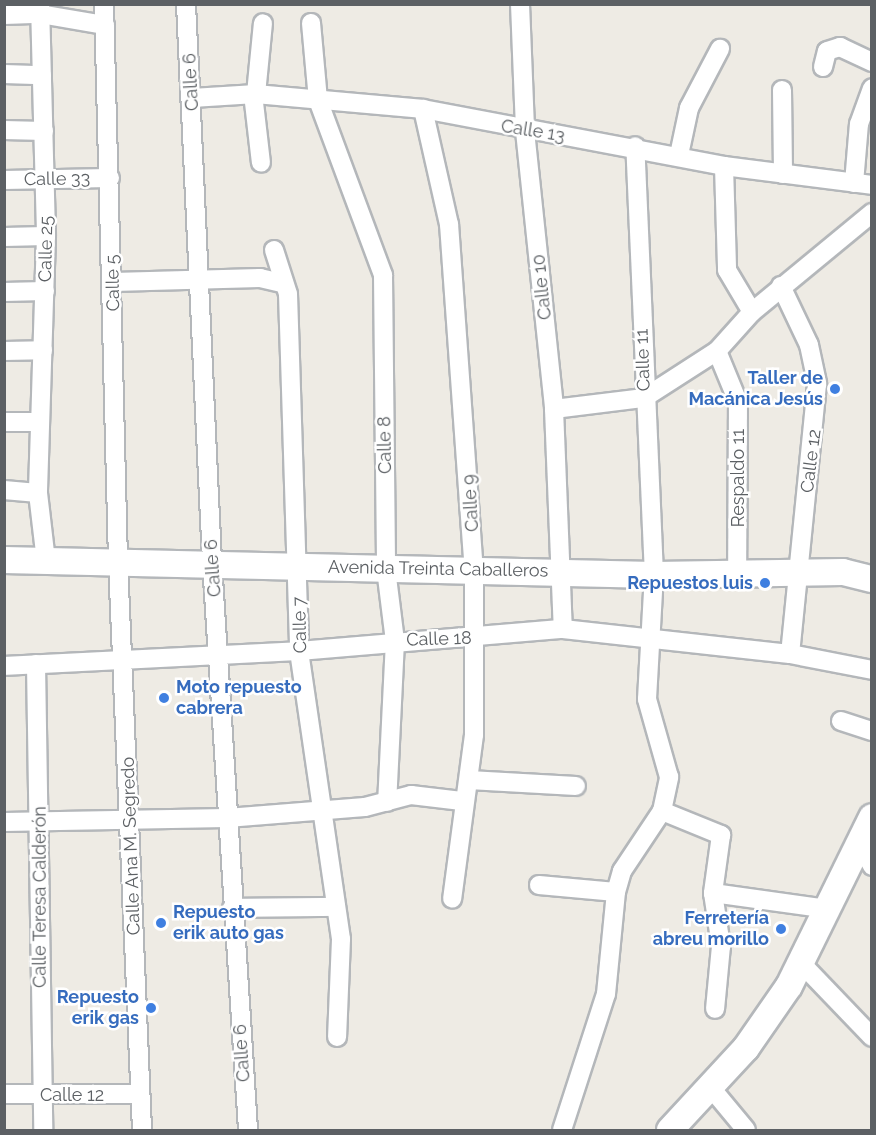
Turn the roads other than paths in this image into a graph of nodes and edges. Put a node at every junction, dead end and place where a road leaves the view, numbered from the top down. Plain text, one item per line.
1 (104, 4) edge
2 (186, 4) edge
3 (520, 4) edge
4 (40, 9) edge
5 (4, 15) edge
6 (263, 23) dead end
7 (311, 23) dead end
8 (105, 25) junction
9 (720, 49) dead end
10 (872, 62) edge
11 (822, 67) dead end
12 (4, 74) edge
13 (42, 75) junction
14 (872, 88) edge
15 (782, 90) dead end
16 (254, 94) junction
17 (192, 98) junction
18 (318, 100) junction
19 (423, 110) junction
20 (4, 130) edge
21 (45, 131) junction
22 (525, 131) junction
23 (635, 146) junction
24 (679, 155) junction
25 (261, 163) dead end
26 (724, 166) junction
27 (783, 174) junction
28 (110, 178) junction
29 (4, 180) edge
30 (46, 180) junction
31 (863, 184) edge
32 (872, 213) edge
33 (46, 236) junction
34 (4, 237) edge
35 (274, 250) dead end
36 (200, 278) junction
37 (113, 282) junction
38 (281, 283) junction
39 (781, 286) junction
40 (45, 291) junction
41 (4, 292) edge
42 (752, 312) junction
43 (43, 350) junction
44 (4, 351) edge
45 (717, 351) junction
46 (644, 398) junction
47 (555, 409) junction
48 (4, 422) edge
49 (40, 422) junction
50 (4, 490) edge
51 (38, 493) junction
52 (4, 560) edge
53 (46, 561) junction
54 (118, 561) junction
55 (212, 562) junction
56 (299, 566) junction
57 (386, 569) junction
58 (474, 571) junction
59 (559, 571) junction
60 (797, 572) junction
61 (737, 574) junction
62 (654, 575) junction
63 (872, 579) edge
64 (563, 629) junction
65 (476, 637) junction
66 (650, 638) junction
67 (394, 641) junction
68 (299, 651) junction
69 (790, 654) junction
70 (219, 655) junction
71 (123, 660) junction
72 (36, 664) junction
73 (4, 666) edge
74 (872, 670) edge
75 (841, 721) dead end
76 (872, 731) edge
77 (469, 780) junction
78 (576, 786) dead end
79 (462, 801) junction
80 (387, 802) junction
81 (324, 810) junction
82 (662, 810) junction
83 (872, 817) edge
84 (39, 818) junction
85 (227, 818) junction
86 (131, 819) junction
87 (4, 822) edge
88 (860, 843) junction
89 (872, 866) edge
90 (539, 885) dead end
91 (616, 892) junction
92 (713, 893) junction
93 (452, 899) dead end
94 (336, 907) junction
95 (232, 908) junction
96 (829, 909) junction
97 (802, 964) junction
98 (715, 1009) dead end
99 (337, 1037) dead end
100 (872, 1037) edge
101 (712, 1089) junction
102 (4, 1094) edge
103 (140, 1094) junction
104 (41, 1095) junction
105 (43, 1131) edge
106 (142, 1131) edge
107 (248, 1131) edge
108 (562, 1131) edge
109 (670, 1131) edge
110 (746, 1131) edge

1 - 8 street, Calle 5
2 - 17 street, Calle 6
3 - 22 street, Calle 10
4 - 5 street
4 - 8 street
4 - 13 street, Calle 25
6 - 16 street
7 - 18 street, Calle 8
8 - 28 street, Calle 5
9 - 24 street
10 - 11 street
12 - 13 street
13 - 21 street, Calle 25
14 - 31 street
15 - 27 street
16 - 17 street, Calle 13
16 - 18 street, Calle 13
16 - 25 street
17 - 36 street, Calle 6
18 - 19 street, Calle 13
18 - 57 street, Calle 8
19 - 22 street, Calle 13
19 - 58 street, Calle 9
20 - 21 street
21 - 30 street, Calle 25
22 - 23 street, Calle 13
22 - 47 street, Calle 10
23 - 24 street, Calle 13
23 - 46 street, Calle 11
24 - 26 street, Calle 13
26 - 27 street, Calle 13
26 - 42 street
27 - 31 street, Calle 13
28 - 30 street, Calle 33
28 - 37 street, Calle 5
29 - 30 street, Calle 33
30 - 33 street, Calle 25
32 - 39 street
33 - 34 street
33 - 40 street, Calle 25
35 - 38 street, Calle 7
36 - 37 street
36 - 38 street
36 - 55 street, Calle 6
37 - 54 street, Calle 5
38 - 56 street, Calle 7
39 - 42 street
39 - 60 street, Calle 12
40 - 41 street
40 - 43 street, Calle 25
42 - 45 street
43 - 44 street
43 - 49 street, Calle 25
45 - 46 street
45 - 61 street, Respaldo 11
46 - 47 street
46 - 62 street, Calle 11
47 - 59 street, Calle 10
48 - 49 street
49 - 51 street, Calle 25
50 - 51 street
51 - 53 street, Calle 25
52 - 53 street, Avenida Treinta Caballeros
53 - 54 street, Avenida Treinta Caballeros
54 - 55 street, Avenida Treinta Caballeros
54 - 71 street, Calle Ana M. Segredo
55 - 56 street, Avenida Treinta Caballeros
55 - 70 street, Calle 6
56 - 57 street, Avenida Treinta Caballeros
56 - 68 street, Calle 7
57 - 58 street, Avenida Treinta Caballeros
57 - 67 street, Calle 8
58 - 59 street, Avenida Treinta Caballeros
58 - 65 street, Calle 9
59 - 62 street, Avenida Treinta Caballeros
59 - 64 street, Calle 10
60 - 61 street, Avenida Treinta Caballeros
60 - 63 street, Avenida Treinta Caballeros
60 - 69 street, Calle 12
61 - 62 street, Avenida Treinta Caballeros
62 - 66 street, Calle 11
64 - 65 street, Calle 18
64 - 66 street, Calle 18
65 - 67 street, Calle 18
65 - 77 street, Calle 9
66 - 69 street, Calle 18
66 - 82 street, Calle 11
67 - 68 street, Calle 18
67 - 80 street, Calle 8
68 - 70 street, Calle 18
68 - 81 street, Calle 7
69 - 74 street, Calle 18
70 - 71 street, Calle 18
70 - 85 street, Calle 6
71 - 72 street, Calle 18
71 - 86 street, Calle Ana M. Segredo
72 - 73 street, Calle 18
72 - 84 street, Calle Teresa Calderón
75 - 76 street
77 - 78 street
77 - 79 street, Calle 9
79 - 80 street
79 - 93 street, Calle 9
80 - 81 street
81 - 85 street
81 - 94 street, Calle 7
82 - 91 street
82 - 92 street
83 - 88 street
84 - 86 street
84 - 87 street
84 - 104 street, Calle Teresa Calderón
85 - 86 street
85 - 95 street, Calle 6
86 - 103 street, Calle Ana M. Segredo
88 - 89 street
88 - 96 street
90 - 91 street
91 - 108 street
92 - 96 street
92 - 98 street
94 - 95 street
94 - 99 street, Calle 7
95 - 107 street, Calle 6
96 - 97 street
97 - 100 street
97 - 101 street
101 - 109 street
101 - 110 street
102 - 104 street, Calle 12
103 - 104 street, Calle 12
103 - 106 street, Calle Ana M. Segredo
104 - 105 street, Calle Teresa Calderón

